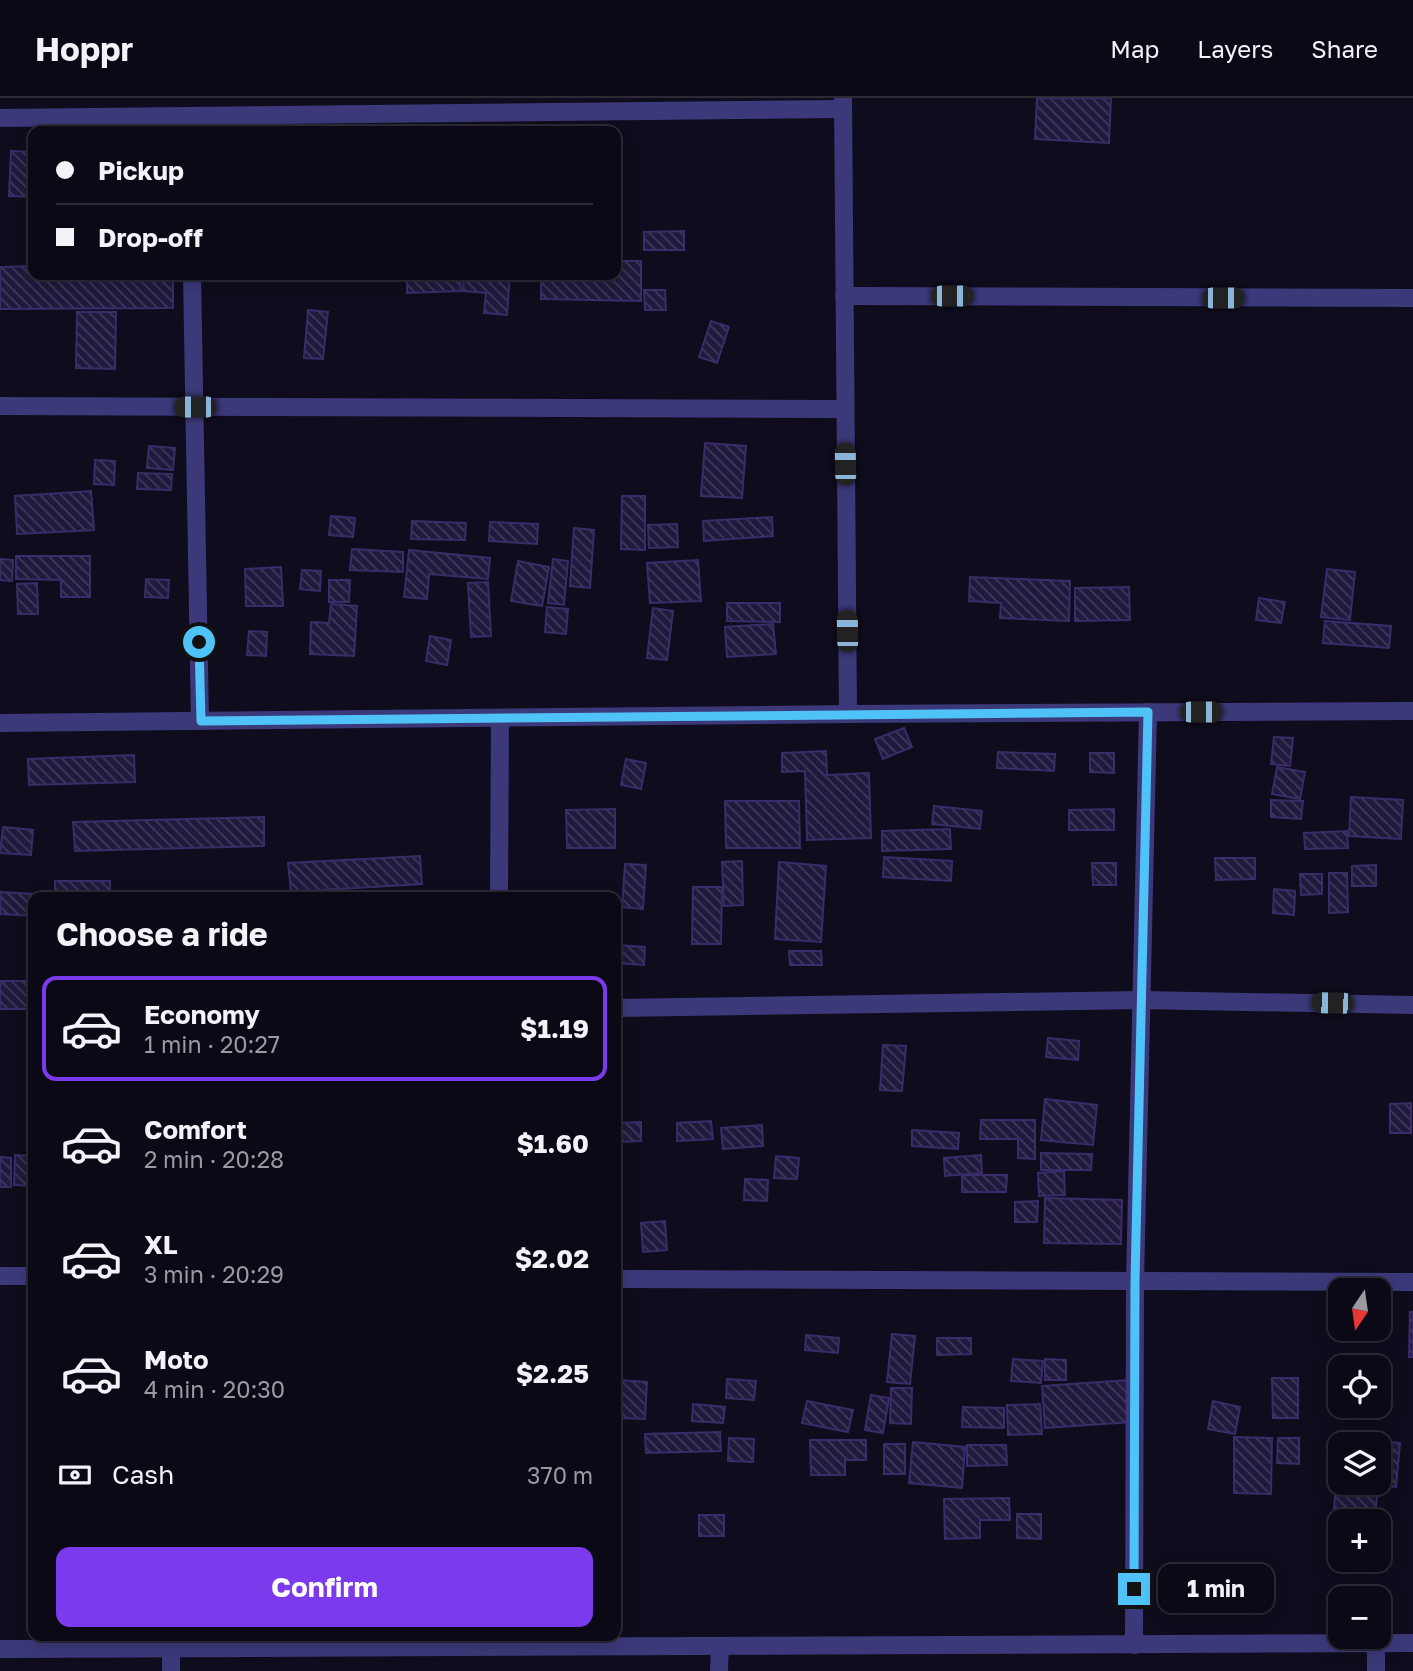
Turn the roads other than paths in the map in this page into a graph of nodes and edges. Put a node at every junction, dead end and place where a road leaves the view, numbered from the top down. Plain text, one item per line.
1 (843, 104) edge
2 (512, 106) edge
3 (0, 118) edge
4 (189, 124) edge
5 (192, 280) edge
6 (844, 296) junction
7 (1413, 298) edge
8 (0, 406) edge
9 (195, 407) junction
10 (844, 409) junction
11 (1413, 711) edge
12 (1148, 712) junction
13 (848, 714) junction
14 (500, 718) junction
15 (201, 721) junction
16 (0, 723) edge
17 (499, 892) edge
18 (1141, 1000) junction
19 (1413, 1005) edge
20 (621, 1007) edge
21 (0, 1276) edge
22 (28, 1276) edge
23 (621, 1279) edge
24 (1135, 1281) junction
25 (1413, 1282) edge
26 (496, 1642) edge
27 (1328, 1643) edge
28 (1391, 1643) edge
29 (1413, 1643) edge
30 (1134, 1644) junction
31 (720, 1646) junction
32 (0, 1649) edge
33 (171, 1649) junction
34 (1376, 1649) edge
35 (171, 1671) edge
36 (719, 1671) edge
37 (1376, 1671) edge

1 - 2 street
1 - 6 street
2 - 4 street
3 - 4 street
5 - 9 street
6 - 7 street
6 - 10 street
8 - 9 street
9 - 10 street
9 - 15 street
10 - 13 street
11 - 12 street
12 - 13 street
12 - 18 street
13 - 14 street
14 - 15 street
14 - 17 street
15 - 16 street
18 - 19 street
18 - 20 street
18 - 24 street
21 - 22 street
23 - 24 street
24 - 25 street
24 - 30 street
26 - 31 street
26 - 33 street
27 - 30 street
28 - 29 street
30 - 31 street
31 - 36 street
32 - 33 street
33 - 35 street
34 - 37 street

